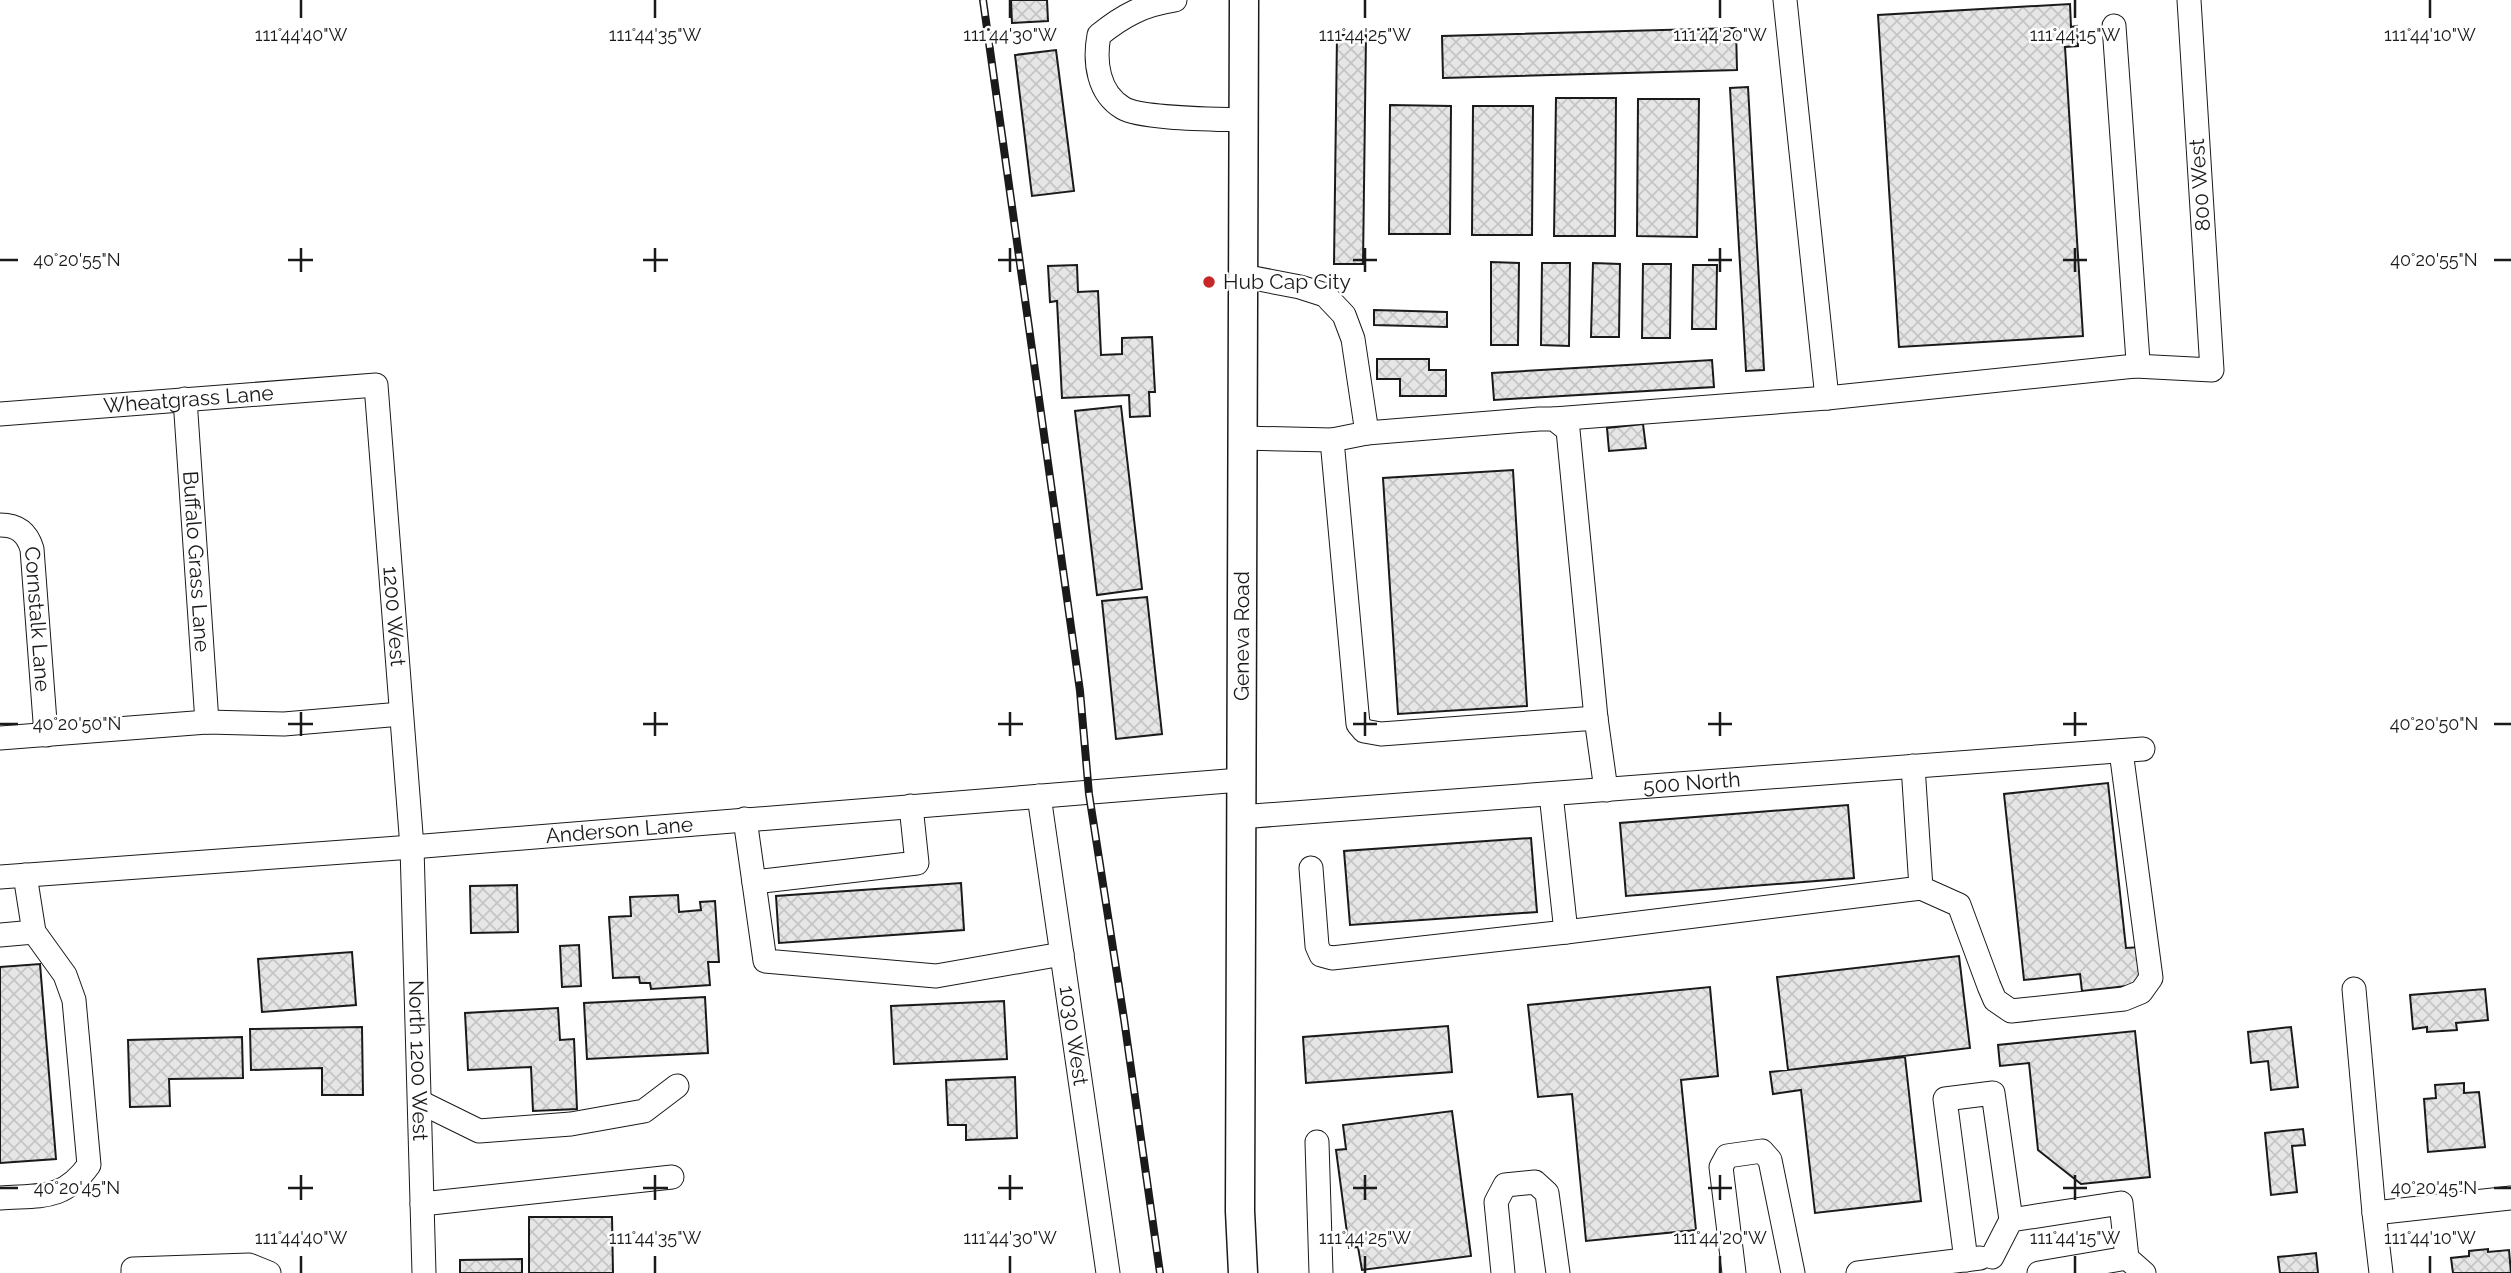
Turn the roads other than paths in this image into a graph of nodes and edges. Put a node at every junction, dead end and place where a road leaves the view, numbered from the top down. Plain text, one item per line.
1 (1175, 0) edge
2 (1244, 0) edge
3 (1785, 0) edge
4 (2189, 0) edge
5 (2114, 26) dead end
6 (1244, 120) junction
7 (1243, 276) junction
8 (2135, 366) junction
9 (376, 385) joint
10 (1827, 398) junction
11 (186, 400) junction
12 (0, 414) edge
13 (1554, 419) junction
14 (1367, 432) junction
15 (1242, 438) junction
16 (1332, 440) junction
17 (0, 525) edge
18 (401, 714) junction
19 (1596, 718) junction
20 (207, 722) junction
21 (46, 735) junction
22 (0, 738) edge
23 (1913, 766) junction
24 (1240, 780) junction
25 (1606, 790) junction
26 (1551, 794) junction
27 (1039, 796) junction
28 (911, 806) junction
29 (1240, 817) junction
30 (744, 819) junction
31 (412, 847) junction
32 (1311, 868) dead end
33 (25, 875) junction
34 (0, 877) edge
35 (754, 882) junction
36 (1921, 888) junction
37 (34, 932) junction
38 (1566, 932) junction
39 (0, 935) edge
40 (1062, 954) junction
41 (2354, 989) dead end
42 (677, 1086) dead end
43 (419, 1102) junction
44 (1317, 1142) dead end
45 (672, 1178) dead end
46 (0, 1198) edge
47 (2511, 1198) edge
48 (422, 1203) junction
49 (2374, 1213) junction
50 (2011, 1220) junction
51 (1966, 1260) junction
52 (1993, 1265) edge
53 (2136, 1266) edge
54 (1906, 1270) edge
55 (133, 1273) edge
56 (269, 1273) edge
57 (424, 1273) edge
58 (1108, 1273) edge
59 (1243, 1273) edge
60 (1321, 1273) edge
61 (1503, 1273) edge
62 (1558, 1273) edge
63 (1734, 1273) edge
64 (1793, 1273) edge
65 (1858, 1273) edge
66 (2039, 1273) edge
67 (2381, 1273) edge

1 - 6 street
2 - 6 main road, Geneva Road
3 - 10 street
4 - 8 street, 800 West
5 - 8 street
6 - 7 main road, Geneva Road
7 - 14 street
7 - 15 main road, Geneva Road
8 - 10 street
9 - 11 street, Wheatgrass Lane
9 - 18 street, 1200 West
10 - 13 street
11 - 12 street, Wheatgrass Lane
11 - 20 street, Buffalo Grass Lane
13 - 14 street
13 - 19 street
14 - 16 street
15 - 16 street
15 - 24 main road, Geneva Road
16 - 19 street
17 - 21 street, Cornstalk Lane
18 - 20 street
18 - 31 street, 1200 West
19 - 25 street
20 - 21 street
21 - 22 street
23 - 25 street, 500 North
23 - 36 street
23 - 36 street, 500 North
24 - 27 street, Anderson Lane
24 - 29 main road, Geneva Road
25 - 26 street, 500 North
26 - 29 street, 500 North
26 - 38 street
27 - 28 street, Anderson Lane
27 - 40 street, 1030 West
28 - 30 street, Anderson Lane
28 - 35 street
29 - 59 main road, Geneva Road
30 - 31 street, Anderson Lane
30 - 35 street
31 - 33 street, Anderson Lane
31 - 43 street, North 1200 West
32 - 38 street
33 - 34 street, Anderson Lane
33 - 37 street
35 - 40 street
36 - 38 street
37 - 39 street
37 - 46 street
40 - 58 street, 1030 West
41 - 49 street
42 - 43 street
43 - 48 street, North 1200 West
44 - 60 street
45 - 48 street
47 - 49 street
48 - 57 street, North 1200 West
49 - 67 street
50 - 51 street
50 - 52 street
50 - 53 street
51 - 52 street
51 - 54 street
53 - 66 street
54 - 65 street
55 - 56 street
61 - 62 street
63 - 64 street

